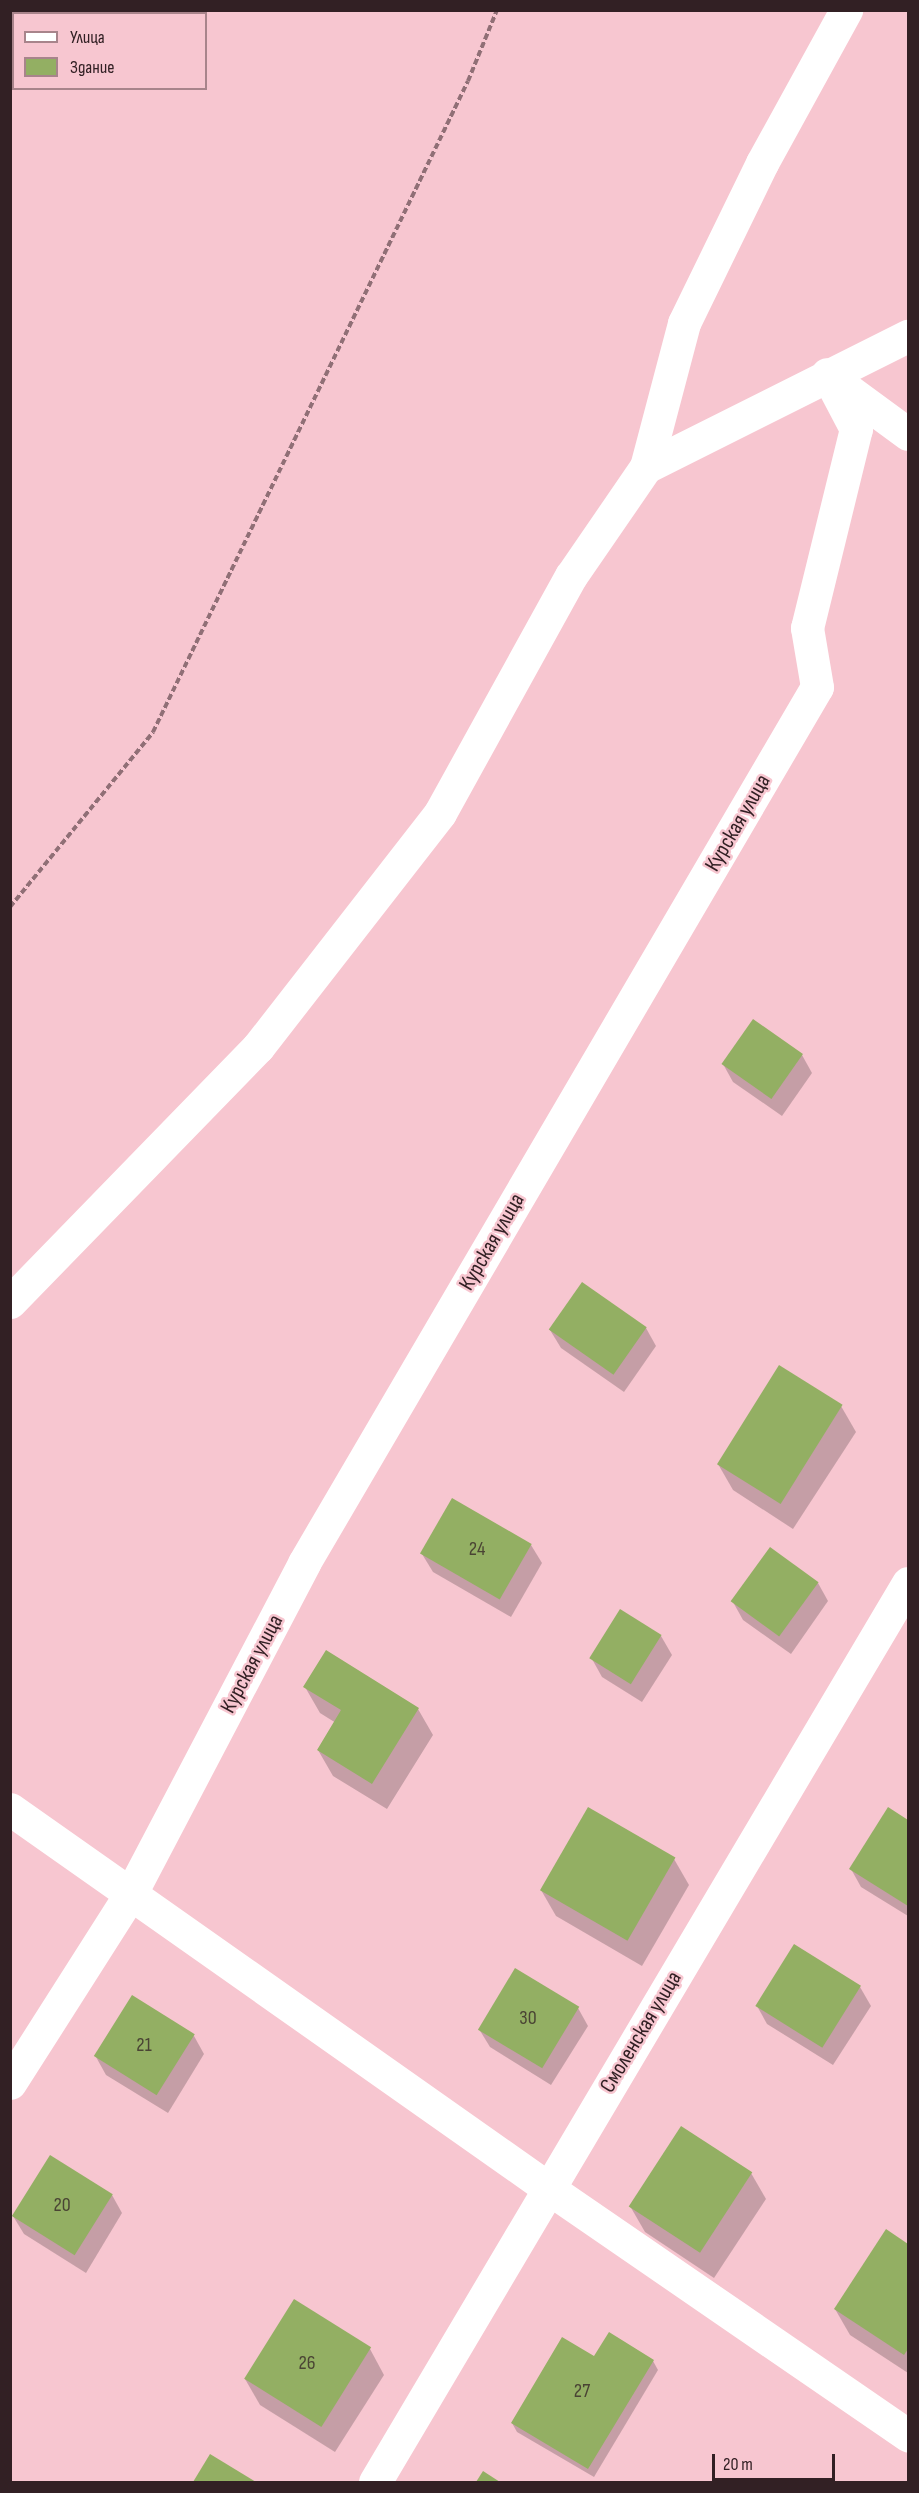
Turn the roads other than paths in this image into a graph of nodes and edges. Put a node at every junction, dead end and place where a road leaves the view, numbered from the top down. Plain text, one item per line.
1 (846, 10) edge
2 (909, 336) edge
3 (827, 374) junction
4 (909, 434) edge
5 (646, 467) junction
6 (10, 1302) edge
7 (909, 1582) edge
8 (10, 1809) edge
9 (131, 1893) junction
10 (10, 2083) edge
11 (548, 2188) junction
12 (909, 2435) edge
13 (375, 2482) edge

1 - 5 street
2 - 3 street
3 - 4 street
3 - 5 street
3 - 9 street, Курская улица
5 - 6 street
7 - 11 street, Смоленская улица
8 - 9 street
9 - 10 street, Курская улица
9 - 11 street
11 - 12 street
11 - 13 street, Смоленская улица

